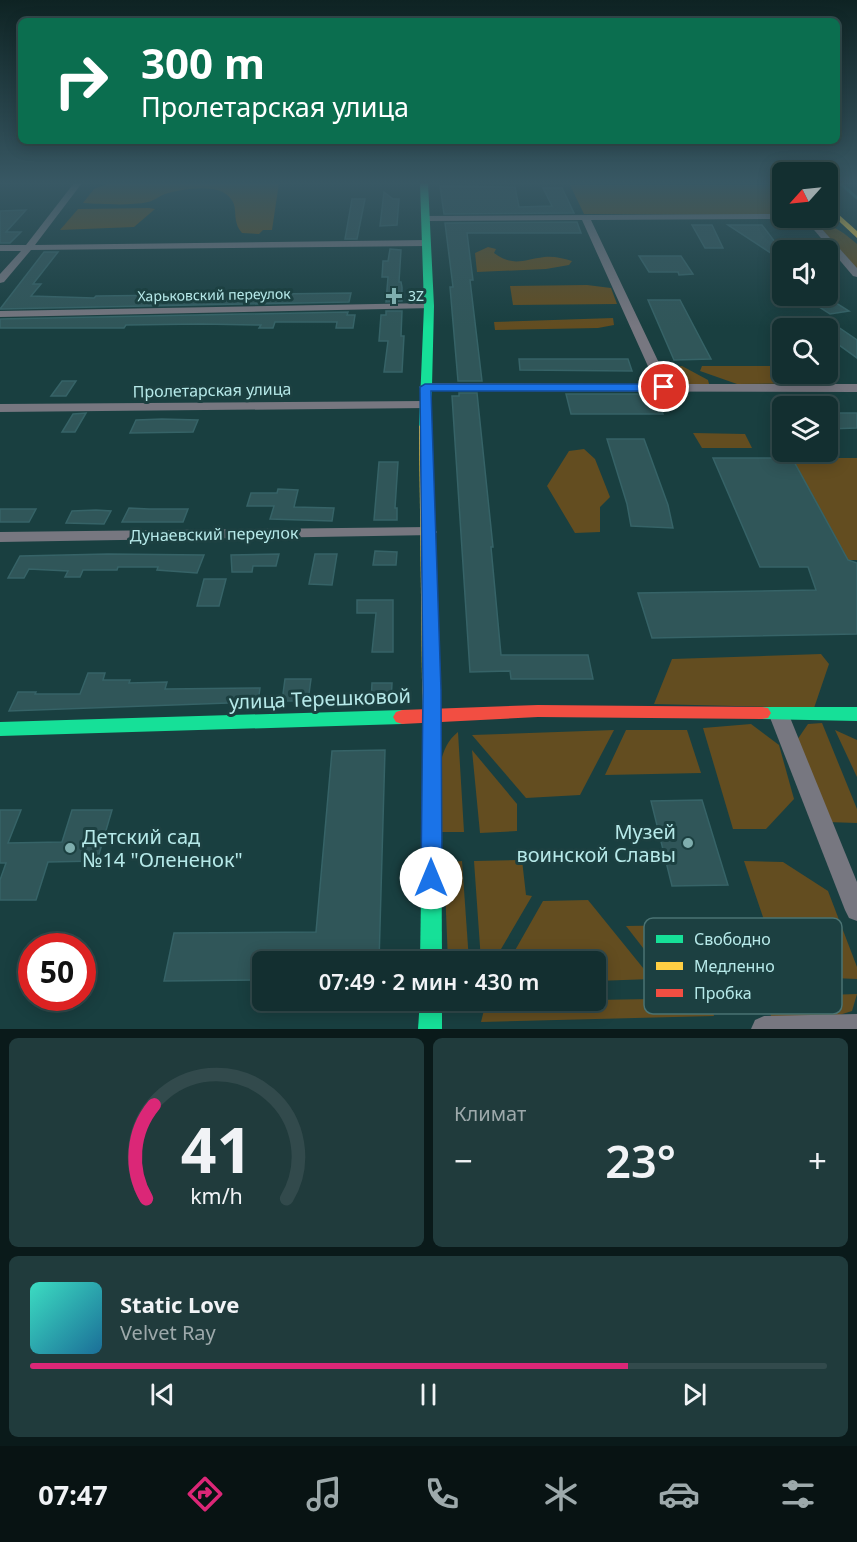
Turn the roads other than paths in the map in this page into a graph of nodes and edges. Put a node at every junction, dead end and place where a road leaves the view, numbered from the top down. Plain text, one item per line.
1 (41, 231) edge
2 (426, 231) edge
3 (592, 231) edge
4 (819, 231) edge
5 (426, 243) junction
6 (0, 248) edge
7 (28, 248) junction
8 (857, 274) edge
9 (0, 279) edge
10 (429, 306) junction
11 (0, 314) edge
12 (425, 387) junction
13 (664, 387) junction
14 (857, 388) edge
15 (424, 405) junction
16 (0, 408) edge
17 (429, 532) junction
18 (0, 537) edge
19 (857, 714) edge
20 (779, 715) junction
21 (432, 716) junction
22 (0, 729) edge
23 (857, 910) edge
24 (431, 951) edge
25 (431, 1011) edge
26 (857, 1027) edge
27 (817, 1028) edge
28 (430, 1029) edge
29 (764, 1029) edge

1 - 7 street
2 - 5 main road
3 - 13 street
4 - 8 street
5 - 7 street
5 - 10 main road
6 - 7 street
7 - 9 street
10 - 11 street, Харьковский переулок
10 - 12 main road
12 - 13 street
12 - 15 main road
13 - 14 street
15 - 16 street, Пролетарская улица
15 - 17 main road
17 - 18 street, Дунаевский переулок
17 - 21 main road
19 - 20 main road, улица Терешковой
20 - 21 main road, улица Терешковой
20 - 23 street
21 - 22 main road, улица Терешковой
21 - 24 main road
25 - 28 main road
26 - 27 street
27 - 29 street

